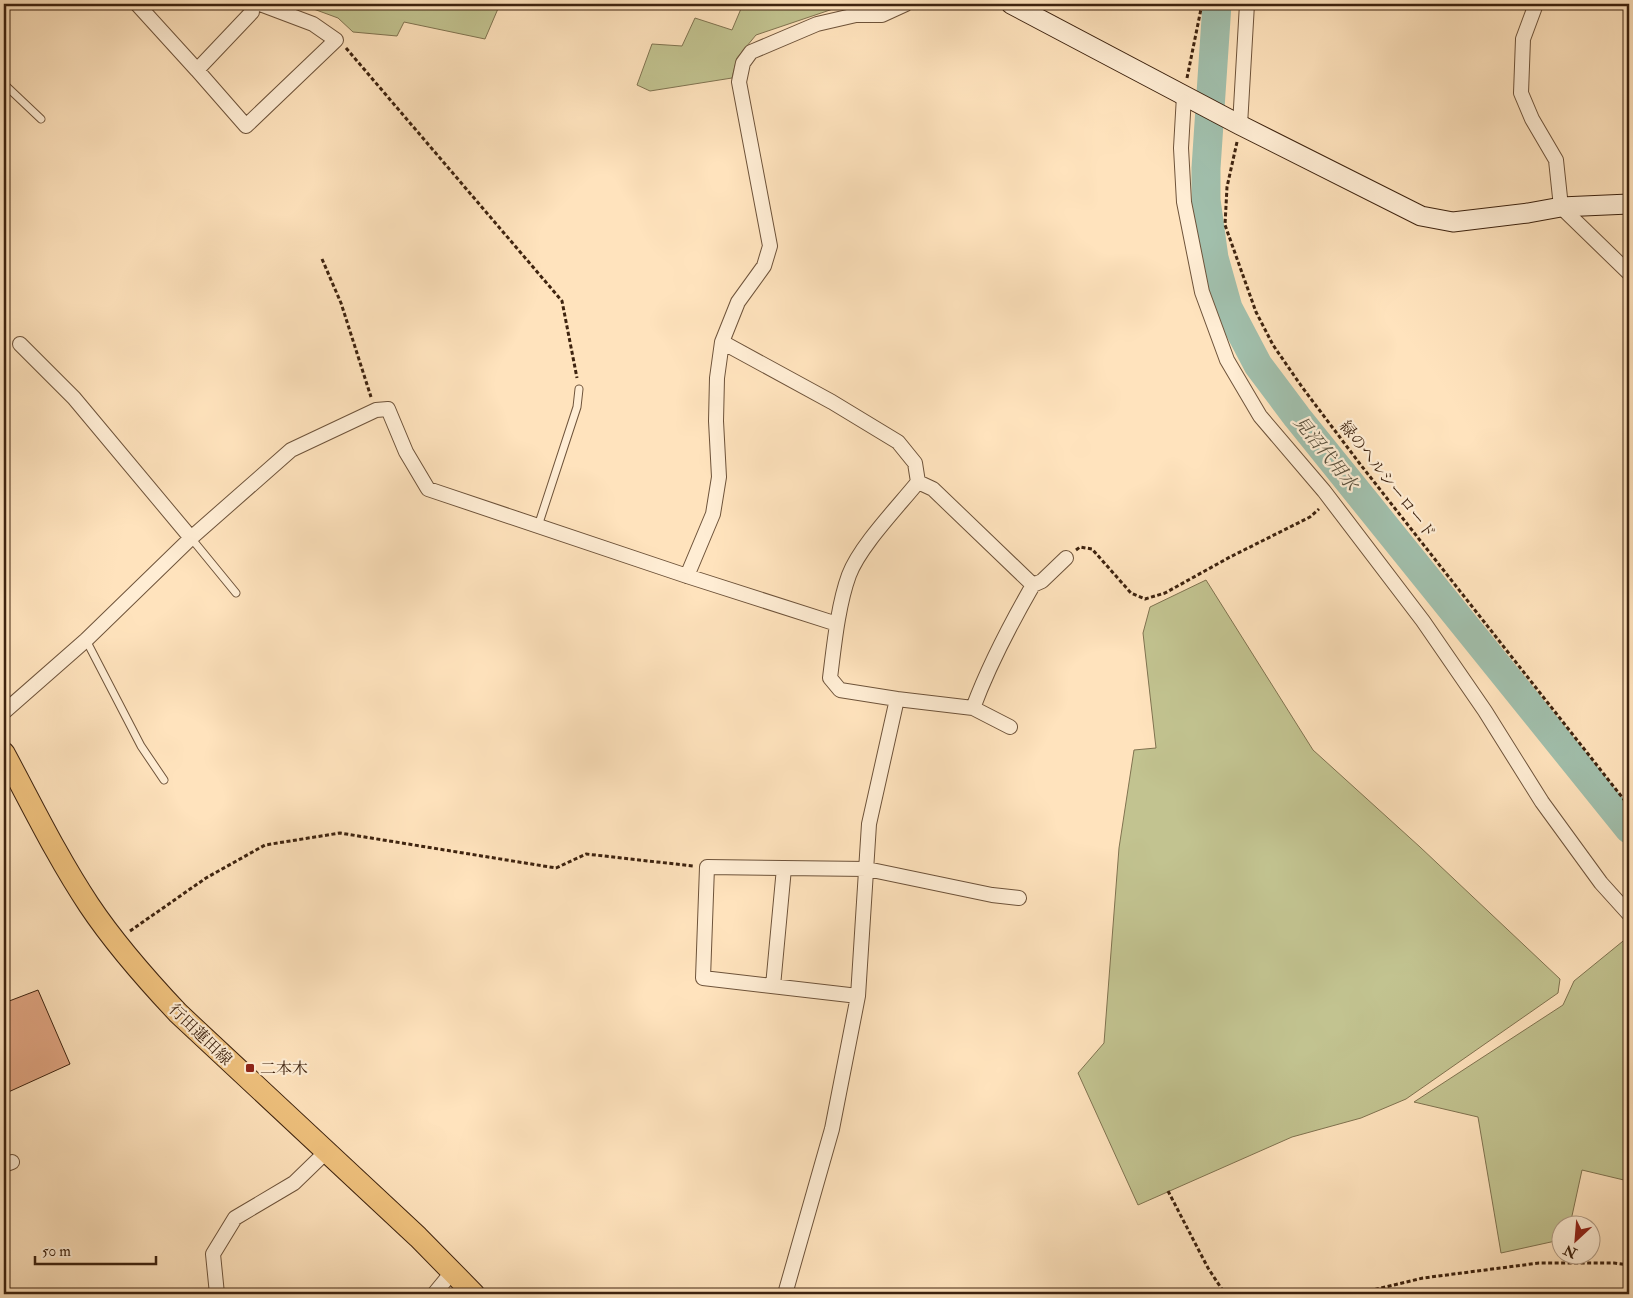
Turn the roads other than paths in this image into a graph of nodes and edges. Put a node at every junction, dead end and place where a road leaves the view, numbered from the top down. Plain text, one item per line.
1 (137, 4) edge
2 (906, 4) edge
3 (1011, 4) edge
4 (1247, 4) edge
5 (1536, 4) edge
6 (254, 6) edge
7 (197, 70) junction
8 (4, 84) edge
9 (1187, 97) junction
10 (41, 118) dead end
11 (1236, 122) junction
12 (1629, 204) edge
13 (1561, 207) junction
14 (1629, 273) edge
15 (722, 342) junction
16 (20, 344) dead end
17 (579, 389) road end
18 (918, 482) junction
19 (538, 526) junction
20 (191, 538) junction
21 (1066, 558) road end
22 (687, 576) junction
23 (1032, 585) junction
24 (236, 593) dead end
25 (837, 624) junction
26 (86, 640) junction
27 (897, 699) junction
28 (973, 708) junction
29 (4, 712) edge
30 (1010, 727) dead end
31 (4, 752) edge
32 (164, 780) dead end
33 (784, 868) junction
34 (867, 869) junction
35 (1019, 898) dead end
36 (1629, 914) edge
37 (773, 986) junction
38 (858, 996) junction
39 (326, 1152) junction
40 (453, 1271) junction
41 (217, 1294) edge
42 (434, 1294) edge
43 (474, 1294) edge
44 (785, 1294) edge

1 - 7 street
2 - 15 street
3 - 9 street
4 - 11 street
5 - 13 street
6 - 7 street
6 - 7 street
8 - 10 lane
9 - 11 street
9 - 36 street
11 - 13 street
12 - 13 street
13 - 14 street
15 - 18 street
15 - 22 street
16 - 20 street
17 - 19 lane
18 - 23 street
18 - 25 street
19 - 20 street
19 - 22 street
20 - 24 lane
20 - 26 street
21 - 23 street
22 - 25 street
23 - 28 street
25 - 27 street
26 - 29 street
26 - 32 lane
27 - 28 street
27 - 34 street
28 - 30 street
31 - 39 main road, 行田蓮田線
33 - 34 street
33 - 37 street
33 - 37 street
34 - 35 street
34 - 38 street
37 - 38 street
38 - 44 street
39 - 40 main road, 行田蓮田線
39 - 41 street
40 - 42 street
40 - 43 main road, 行田蓮田線

